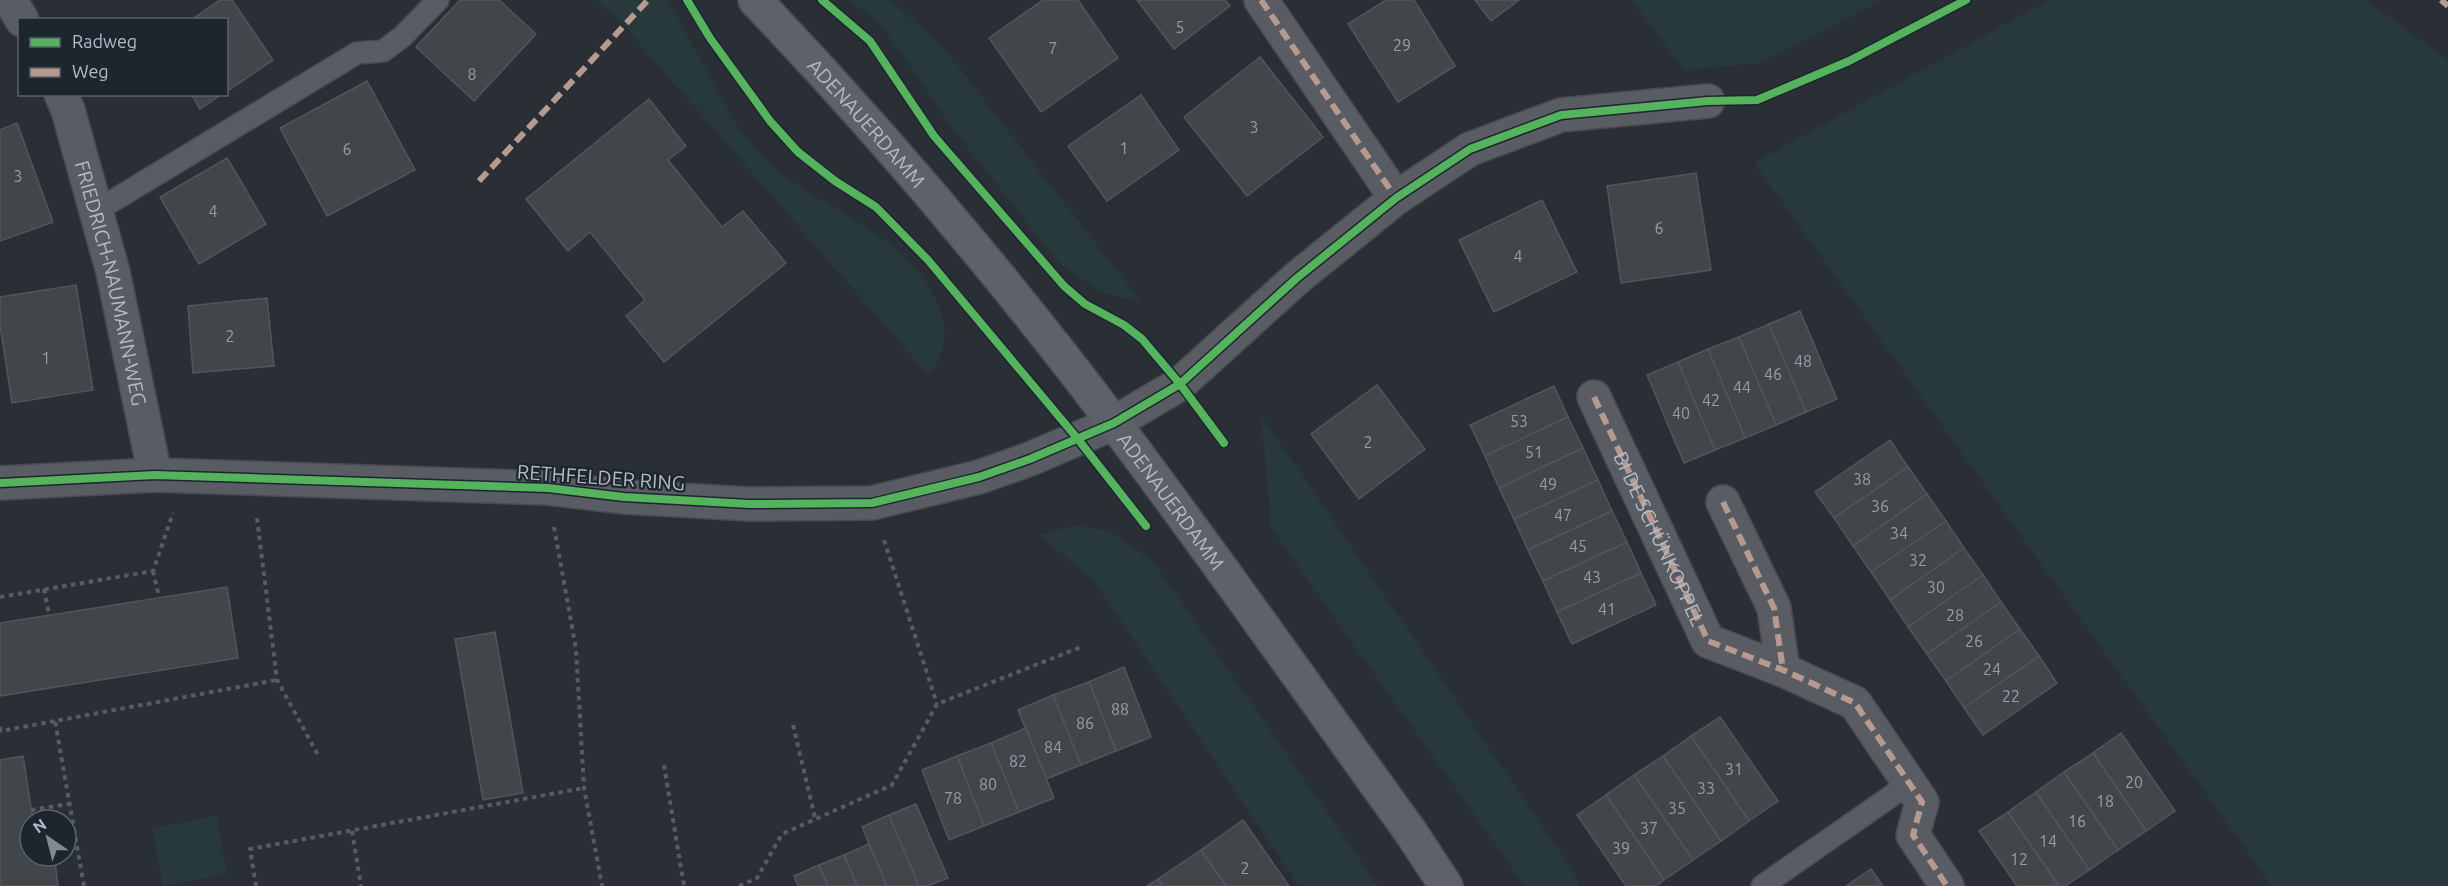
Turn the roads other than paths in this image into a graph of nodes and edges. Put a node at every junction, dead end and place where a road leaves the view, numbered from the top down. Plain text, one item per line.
1 (10, 0) edge
2 (438, 0) edge
3 (755, 0) edge
4 (1261, 0) edge
5 (21, 18) edge
6 (62, 96) edge
7 (1708, 101) dead end
8 (1396, 198) junction
9 (96, 211) junction
10 (1594, 397) dead end
11 (1114, 423) junction
12 (170, 475) junction
13 (0, 483) edge
14 (1722, 502) dead end
15 (1784, 670) junction
16 (1910, 783) junction
17 (1446, 886) edge
18 (1762, 886) edge
19 (1947, 886) edge

1 - 5 street
2 - 9 lane
3 - 11 street, ADENAUERDAMM
4 - 8 street
6 - 9 street, FRIEDRICH-NAUMANN-WEG
7 - 8 street, RETHFELDER RING
8 - 11 street, RETHFELDER RING
9 - 12 street, FRIEDRICH-NAUMANN-WEG
10 - 15 street, BI DE SCHÜNKOPPEL
11 - 12 street, RETHFELDER RING
11 - 17 street, ADENAUERDAMM
12 - 13 street, RETHFELDER RING
14 - 15 street
15 - 16 street, BI DE SCHÜNKOPPEL
16 - 18 lane
16 - 19 street, BI DE SCHÜNKOPPEL

